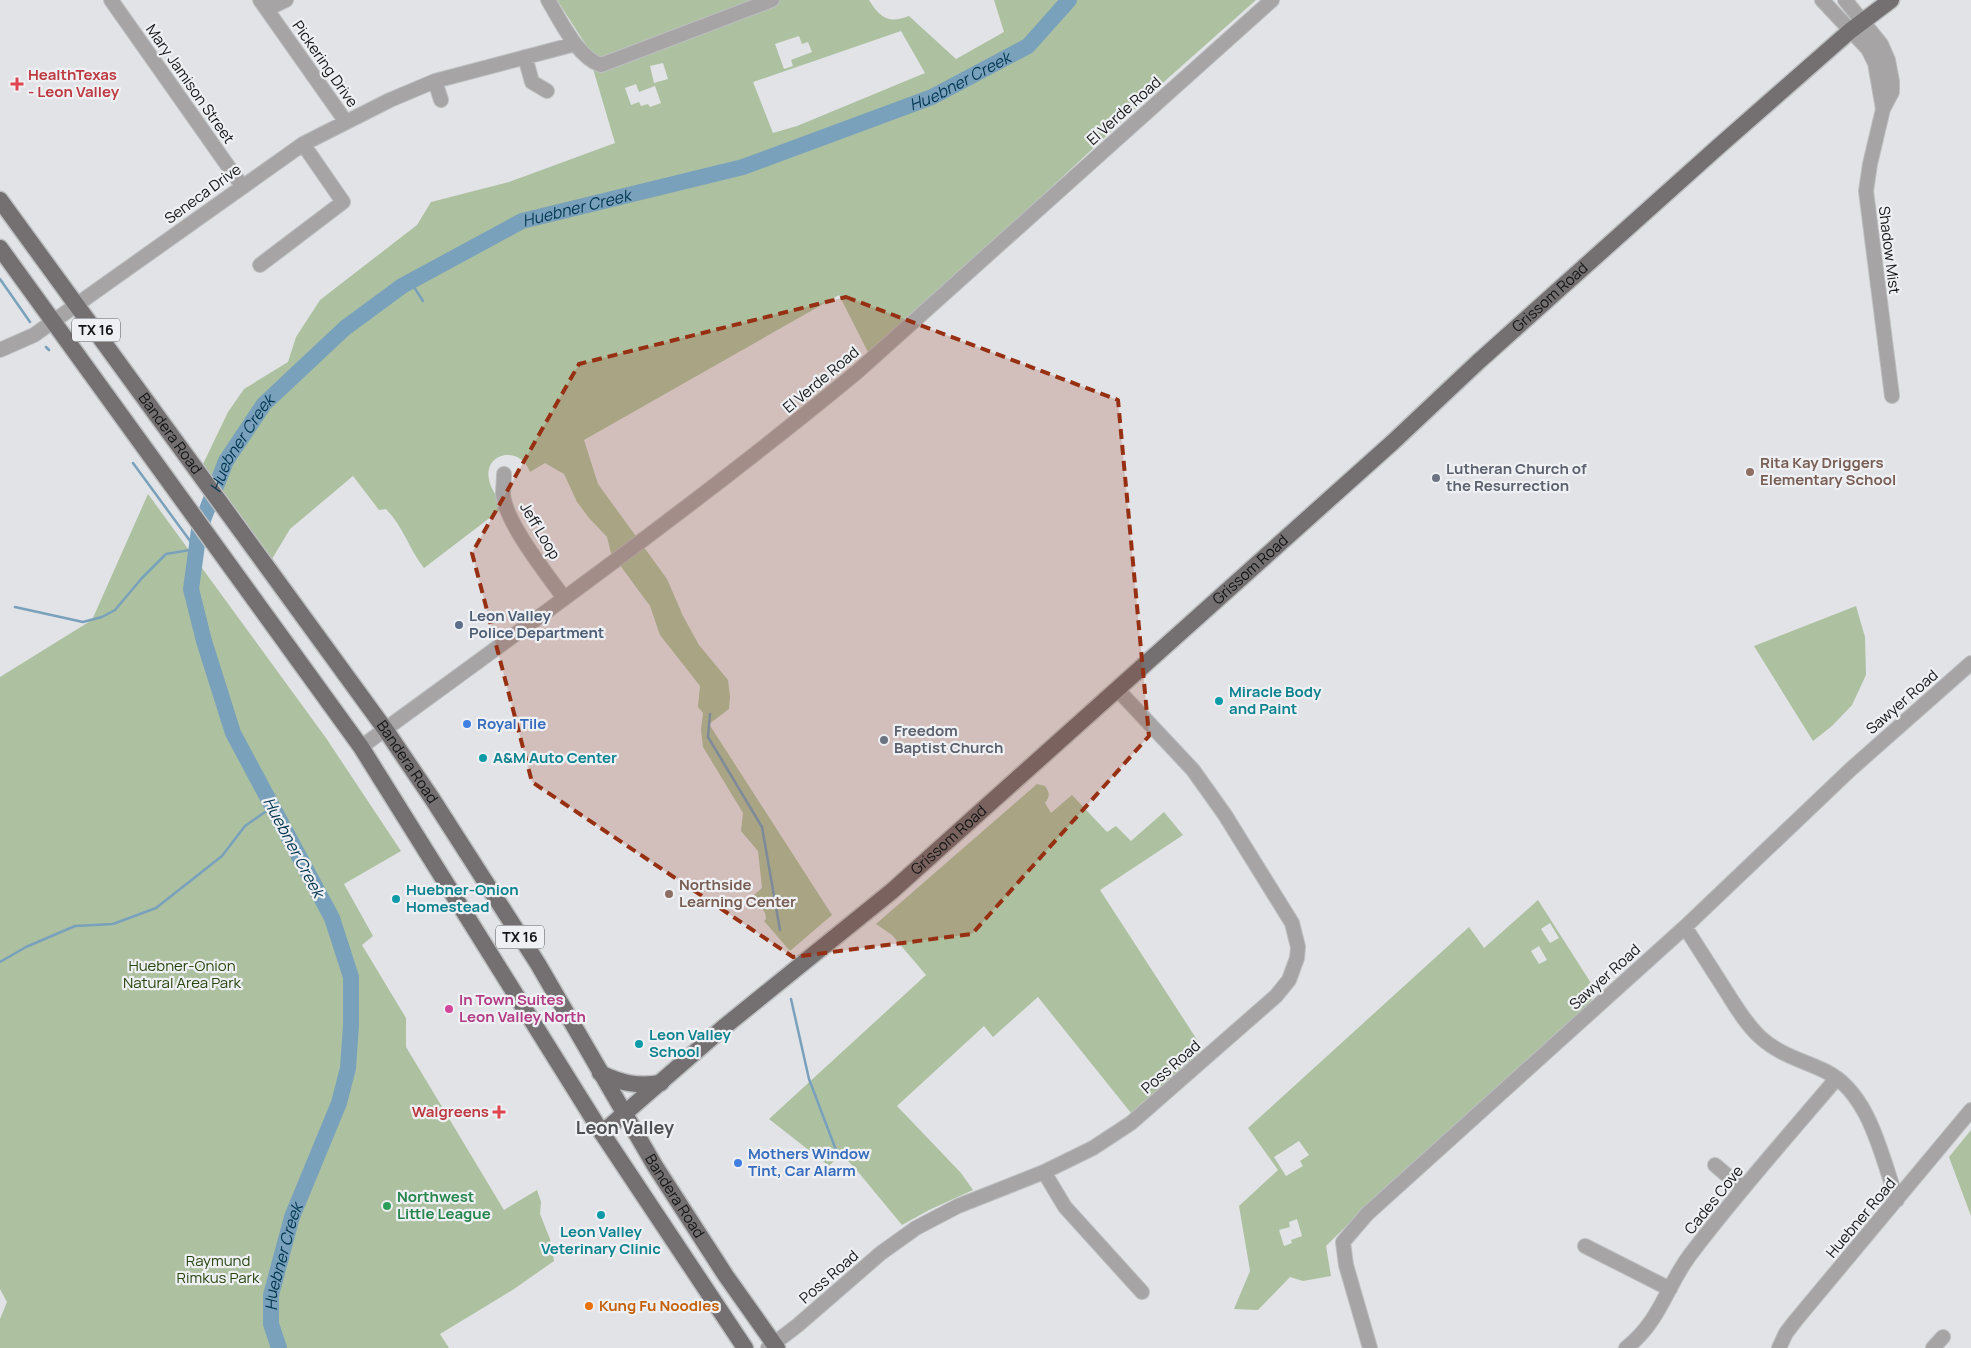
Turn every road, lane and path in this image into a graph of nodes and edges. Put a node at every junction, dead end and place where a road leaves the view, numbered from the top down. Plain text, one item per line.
1 (111, 0) edge
2 (286, 0) edge
3 (548, 0) edge
4 (772, 0) edge
5 (1272, 0) edge
6 (1822, 0) edge
7 (1845, 0) edge
8 (1891, 0) edge
9 (263, 5) edge
10 (1857, 26) junction
11 (575, 44) junction
12 (526, 57) junction
13 (435, 81) junction
14 (547, 91) dead end
15 (441, 100) dead end
16 (346, 122) junction
17 (303, 144) junction
18 (242, 186) junction
19 (0, 200) edge
20 (0, 248) edge
21 (260, 265) dead end
22 (77, 304) junction
23 (52, 322) junction
24 (0, 350) edge
25 (1892, 396) dead end
26 (504, 474) dead end
27 (564, 598) junction
28 (1971, 663) edge
29 (1117, 689) junction
30 (385, 729) junction
31 (361, 747) junction
32 (1685, 927) junction
33 (600, 1074) junction
34 (1836, 1078) junction
35 (661, 1083) junction
36 (1971, 1110) edge
37 (624, 1114) junction
38 (602, 1133) junction
39 (1715, 1165) dead end
40 (1044, 1172) junction
41 (1744, 1189) junction
42 (1897, 1200) junction
43 (1585, 1246) dead end
44 (1670, 1289) junction
45 (1142, 1292) dead end
46 (1943, 1337) dead end
47 (773, 1347) edge
48 (745, 1348) edge
49 (1370, 1348) edge
50 (1626, 1348) edge
51 (1779, 1348) edge
52 (1933, 1348) edge

1 - 18 street, Mary Jamison Street
2 - 9 street
3 - 11 street
4 - 11 street
5 - 27 street, El Verde Road
6 - 10 street, Shadow Mist
7 - 10 street, Shadow Mist
8 - 10 main road, Grissom Road
9 - 16 street, Pickering Drive
10 - 25 street, Shadow Mist
10 - 29 main road, Grissom Road
11 - 12 street, Seneca Drive
12 - 13 street, Seneca Drive
12 - 14 street
13 - 15 street
13 - 16 street, Seneca Drive
16 - 17 street, Seneca Drive
17 - 18 street, Seneca Drive
17 - 21 street
18 - 22 street, Seneca Drive
19 - 22 main road, Bandera Road / TX 16
20 - 23 main road, Bandera Road / TX 16
22 - 23 street, Seneca Drive
22 - 30 main road, Bandera Road / TX 16
23 - 24 street, Seneca Drive
23 - 31 main road, Bandera Road / TX 16
26 - 27 street, Jeff Loop
27 - 30 street, El Verde Road
28 - 32 street, Sawyer Road
29 - 35 main road, Grissom Road
29 - 40 street, Poss Road
30 - 31 street, El Verde Road
30 - 33 main road, Bandera Road / TX 16
31 - 38 main road, Bandera Road / TX 16
32 - 34 street
32 - 49 street, Sawyer Road
33 - 35 main road
33 - 37 main road, Bandera Road / TX 16
34 - 41 street, Cades Cove
34 - 42 street
35 - 37 main road, Grissom Road
36 - 42 street, Huebner Road
37 - 38 main road, Grissom Road
37 - 47 main road, Bandera Road / TX 16
38 - 48 main road, Bandera Road / TX 16
39 - 41 street
40 - 45 street
40 - 47 street, Poss Road
41 - 44 street, Cades Cove
42 - 51 street, Huebner Road
43 - 44 street
44 - 50 street, Cades Cove
46 - 52 street

